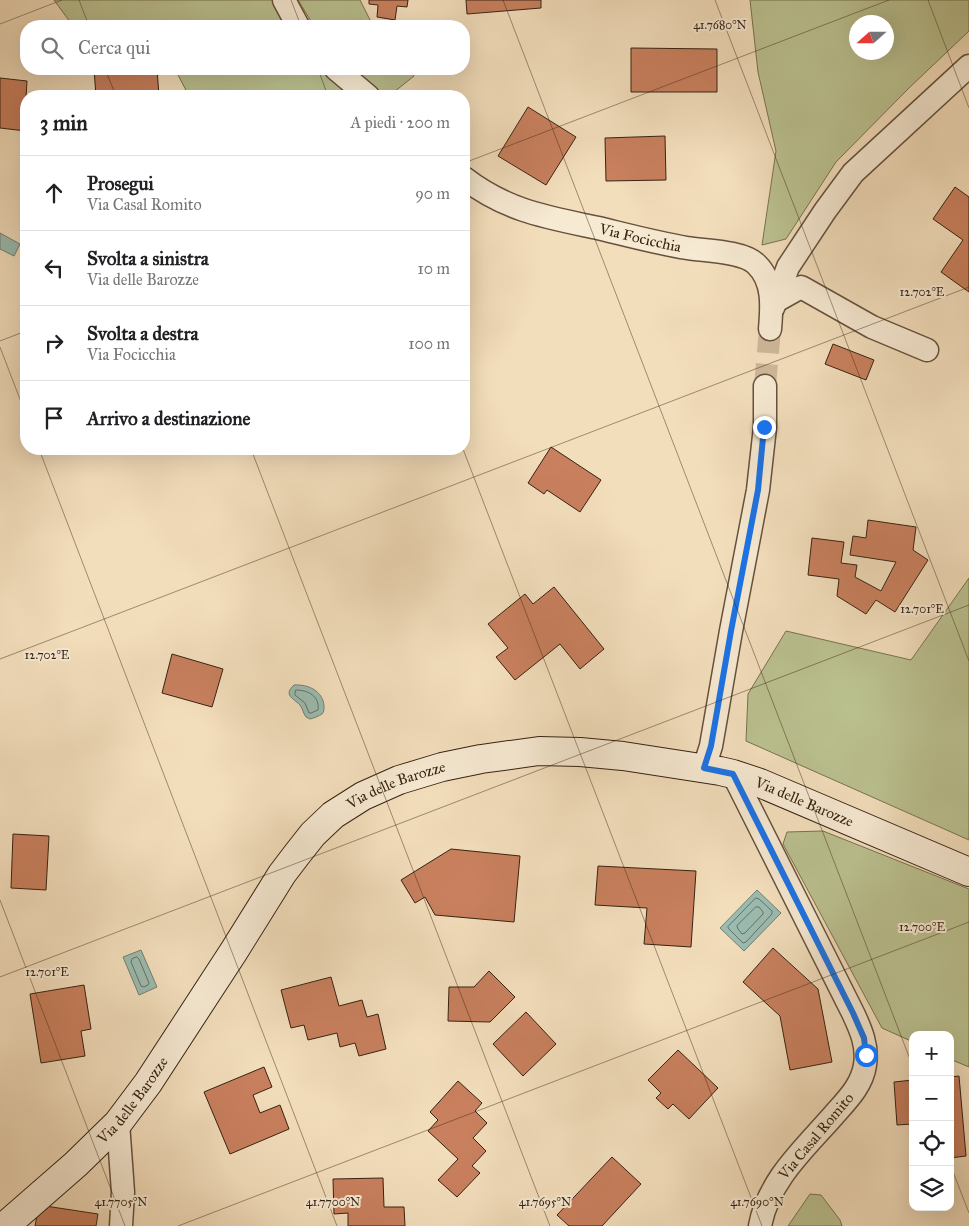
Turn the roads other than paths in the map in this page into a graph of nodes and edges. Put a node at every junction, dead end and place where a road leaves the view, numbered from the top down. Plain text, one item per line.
1 (284, 0) edge
2 (295, 20) edge
3 (969, 66) edge
4 (343, 75) edge
5 (361, 90) edge
6 (470, 183) edge
7 (772, 314) junction
8 (927, 350) dead end
9 (765, 386) tunnel mouth
10 (704, 768) junction
11 (733, 774) junction
12 (969, 872) edge
13 (118, 1123) junction
14 (5, 1226) edge
15 (122, 1226) edge
16 (760, 1226) edge

1 - 2 street
3 - 7 street
4 - 5 street
6 - 7 street, Via Focicchia
7 - 8 street
9 - 10 street
10 - 11 main road, Via delle Barozze
10 - 13 main road, Via delle Barozze
11 - 12 main road, Via delle Barozze
11 - 16 street, Via Casal Romito
13 - 14 main road, Via delle Barozze
13 - 15 street

